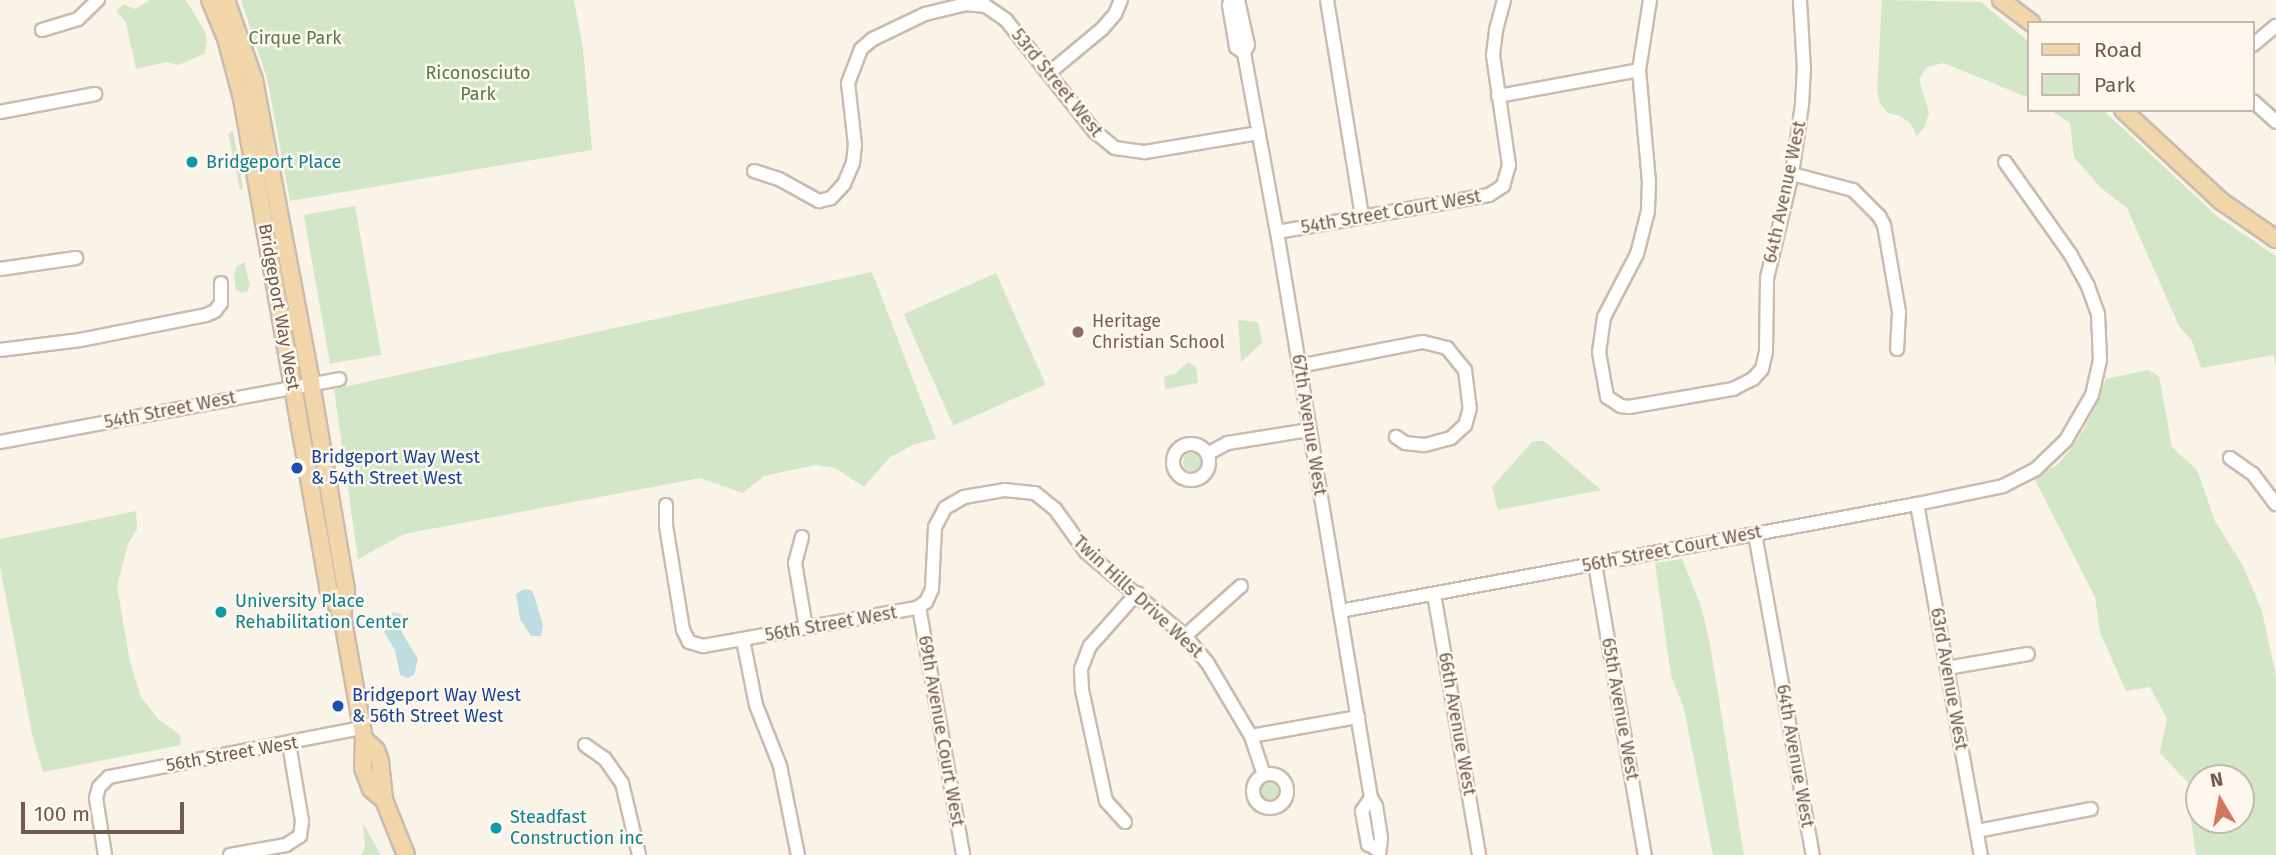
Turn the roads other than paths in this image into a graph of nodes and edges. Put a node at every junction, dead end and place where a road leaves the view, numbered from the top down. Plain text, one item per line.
1 (98, 0) edge
2 (210, 0) edge
3 (226, 0) edge
4 (1121, 0) edge
5 (1231, 0) edge
6 (1238, 0) edge
7 (1326, 0) edge
8 (1504, 0) edge
9 (1650, 0) edge
10 (1800, 0) edge
11 (2001, 0) edge
12 (2016, 0) edge
13 (2028, 21) edge
14 (2041, 21) edge
15 (2276, 26) edge
16 (42, 30) dead end
17 (2255, 43) edge
18 (1244, 53) junction
19 (1639, 70) junction
20 (1049, 73) junction
21 (95, 94) dead end
22 (1498, 96) junction
23 (2255, 103) edge
24 (0, 112) edge
25 (2125, 112) edge
26 (2137, 112) edge
27 (2276, 122) edge
28 (1258, 133) junction
29 (2005, 162) dead end
30 (754, 171) dead end
31 (1792, 174) junction
32 (1362, 216) junction
33 (2276, 229) edge
34 (1277, 232) junction
35 (2276, 239) edge
36 (76, 258) dead end
37 (0, 268) edge
38 (221, 283) dead end
39 (1896, 348) dead end
40 (0, 350) edge
41 (1299, 366) junction
42 (339, 379) dead end
43 (311, 383) junction
44 (293, 386) junction
45 (1308, 430) junction
46 (1396, 437) dead end
47 (0, 442) edge
48 (1207, 454) dead end
49 (2230, 458) dead end
50 (1917, 504) junction
51 (2276, 504) edge
52 (666, 505) dead end
53 (1755, 534) junction
54 (802, 537) dead end
55 (1595, 564) junction
56 (1241, 586) dead end
57 (1137, 593) junction
58 (1434, 594) junction
59 (919, 607) junction
60 (1340, 611) junction
61 (342, 615) junction
62 (806, 628) junction
63 (1185, 636) junction
64 (743, 640) junction
65 (2028, 654) dead end
66 (1947, 668) junction
67 (1358, 717) junction
68 (363, 734) junction
69 (1251, 736) junction
70 (289, 744) junction
71 (585, 745) dead end
72 (1264, 775) dead end
73 (2091, 809) dead end
74 (1125, 822) dead end
75 (1978, 831) junction
76 (408, 853) edge
77 (1378, 853) edge
78 (105, 855) edge
79 (230, 855) edge
80 (639, 855) edge
81 (799, 855) edge
82 (963, 855) edge
83 (1479, 855) edge
84 (1645, 855) edge
85 (1813, 855) edge
86 (1981, 855) edge

1 - 16 street
2 - 44 main road, Bridgeport Way West
3 - 43 main road, Bridgeport Way West
4 - 20 street
5 - 18 street, 67th Avenue West
6 - 18 street, 67th Avenue West
7 - 32 street
8 - 22 street
9 - 19 street
10 - 31 street, 64th Avenue West
11 - 13 main road
12 - 14 main road
15 - 17 street
18 - 28 street, 67th Avenue West
19 - 22 street
19 - 31 street, 64th Avenue West
20 - 28 street, 53rd Street West
20 - 30 street, 53rd Street West
21 - 24 street
22 - 32 street, 54th Street Court West
23 - 27 street
25 - 35 main road
26 - 33 main road
28 - 34 street, 67th Avenue West
29 - 50 street, 56th Street Court West
31 - 39 street
32 - 34 street, 54th Street Court West
34 - 41 street, 67th Avenue West
36 - 37 street
38 - 40 street
41 - 45 street, 67th Avenue West
41 - 46 street
42 - 43 street, 54th Street West
43 - 44 street, 54th Street West
43 - 61 main road, Bridgeport Way West
44 - 47 street, 54th Street West
44 - 61 main road, Bridgeport Way West
45 - 48 street
45 - 60 street, 67th Avenue West
49 - 51 street
50 - 53 street, 56th Street Court West
50 - 66 street, 63rd Avenue West
52 - 64 street, 56th Street West
53 - 55 street, 56th Street Court West
53 - 85 street, 64th Avenue West
54 - 62 street
55 - 58 street, 56th Street Court West
55 - 84 street, 65th Avenue West
56 - 63 street
57 - 59 street, Twin Hills Drive West
57 - 63 street, Twin Hills Drive West
57 - 74 street
58 - 60 street, 56th Street Court West
58 - 83 street, 66th Avenue West
59 - 62 street, 56th Street West
59 - 82 street, 69th Avenue Court West
60 - 67 street, 67th Avenue West
61 - 68 main road, Bridgeport Way West
62 - 64 street, 56th Street West
63 - 69 street, Twin Hills Drive West
64 - 81 street, 56th Street West
65 - 66 street
66 - 75 street, 63rd Avenue West
67 - 69 street
67 - 77 street, 67th Avenue West
68 - 70 street, 56th Street West
68 - 76 main road, Bridgeport Way West
69 - 72 street, Twin Hills Drive West
70 - 78 street, 56th Street West
70 - 79 street
71 - 80 street
73 - 75 street
75 - 86 street, 63rd Avenue West

